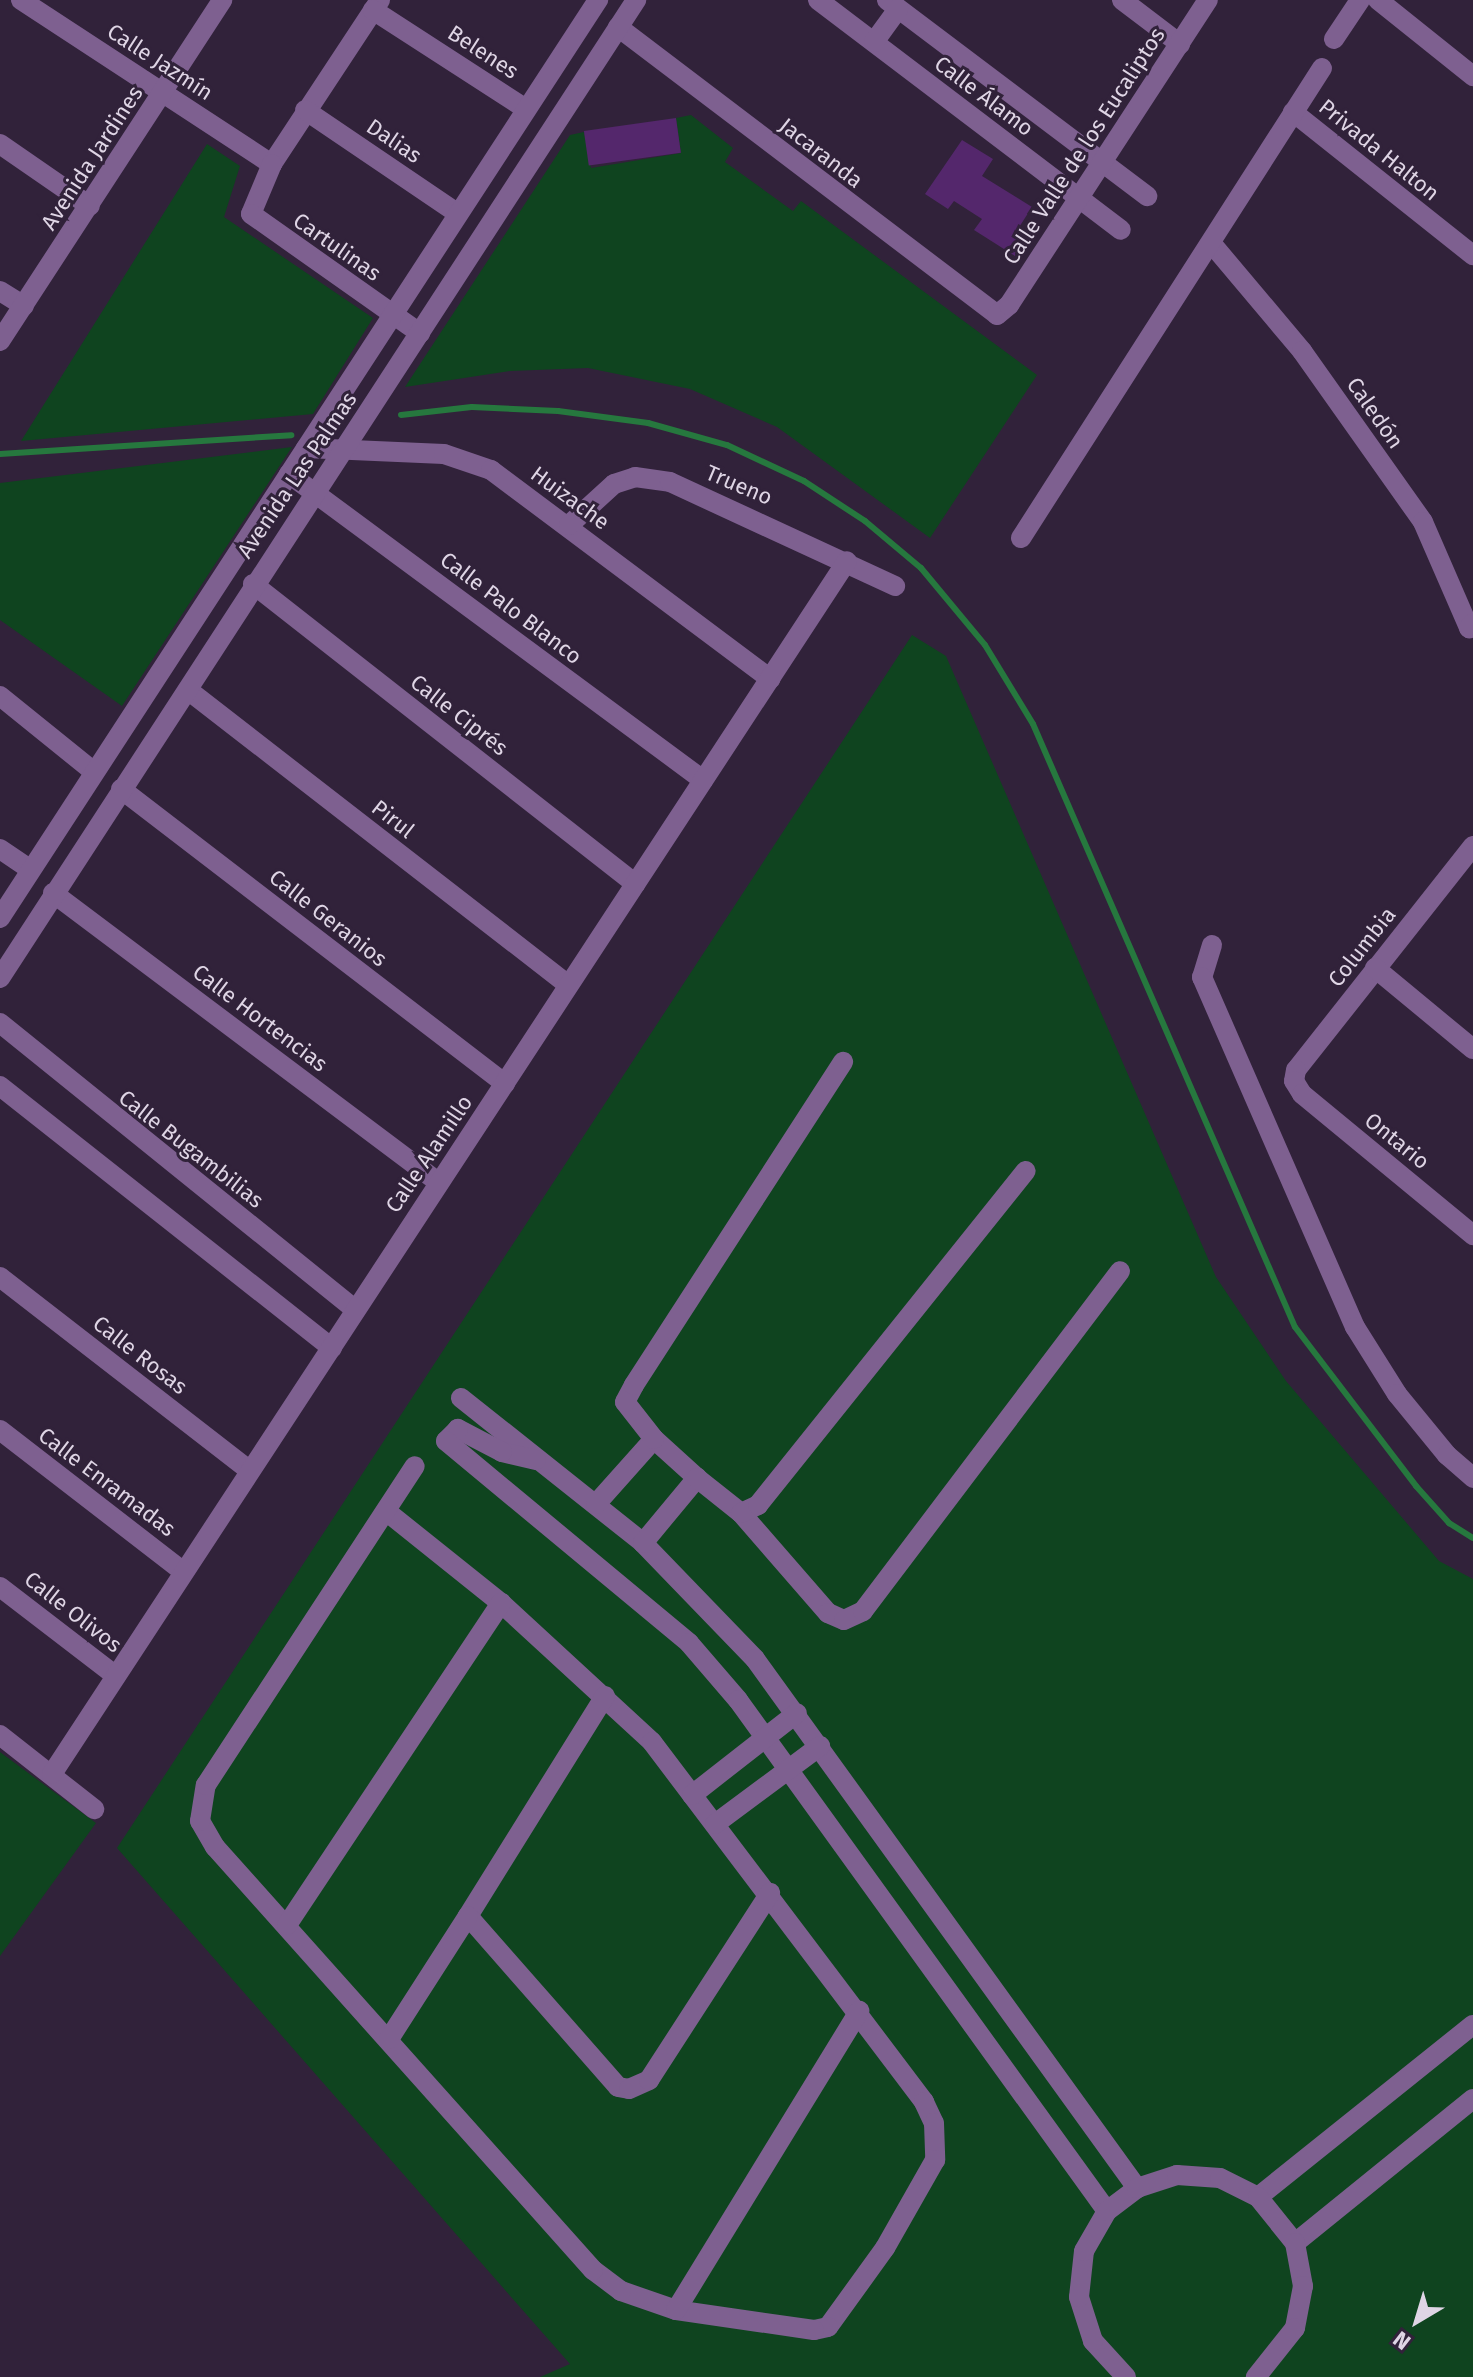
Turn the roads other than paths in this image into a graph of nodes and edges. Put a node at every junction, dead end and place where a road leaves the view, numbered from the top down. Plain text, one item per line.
1 (21, 0) edge
2 (222, 0) edge
3 (636, 0) edge
4 (818, 0) edge
5 (1122, 0) edge
6 (1208, 0) edge
7 (1360, 0) edge
8 (1378, 0) edge
9 (594, 1) edge
10 (892, 4) edge
11 (377, 5) edge
12 (618, 27) junction
13 (1334, 39) dead end
14 (874, 42) junction
15 (1180, 44) junction
16 (1322, 68) dead end
17 (1473, 76) edge
18 (164, 92) junction
19 (526, 109) junction
20 (305, 110) junction
21 (1293, 112) junction
22 (0, 144) edge
23 (1100, 163) junction
24 (272, 164) junction
25 (1147, 196) dead end
26 (1078, 197) junction
27 (90, 206) junction
28 (457, 213) junction
29 (1121, 230) dead end
30 (1212, 244) junction
31 (1473, 255) edge
32 (0, 291) edge
33 (24, 306) junction
34 (393, 315) junction
35 (997, 315) joint
36 (420, 333) junction
37 (0, 341) edge
38 (306, 448) junction
39 (341, 453) junction
40 (289, 474) junction
41 (315, 493) junction
42 (569, 525) junction
43 (1021, 538) dead end
44 (847, 561) junction
45 (253, 584) junction
46 (895, 586) dead end
47 (1471, 625) edge
48 (770, 679) junction
49 (188, 690) junction
50 (0, 696) edge
51 (93, 771) junction
52 (703, 780) junction
53 (121, 789) junction
54 (0, 849) edge
55 (1470, 856) edge
56 (31, 870) junction
57 (635, 884) junction
58 (53, 893) junction
59 (0, 918) edge
60 (1212, 945) dead end
61 (1375, 968) junction
62 (0, 978) edge
63 (568, 985) junction
64 (0, 1023) edge
65 (1473, 1049) edge
66 (843, 1062) dead end
67 (1294, 1081) joint
68 (505, 1084) junction
69 (0, 1086) edge
70 (1026, 1171) dead end
71 (438, 1182) junction
72 (1473, 1235) edge
73 (1120, 1271) dead end
74 (0, 1277) edge
75 (356, 1310) junction
76 (332, 1348) junction
77 (461, 1398) dead end
78 (0, 1430) edge
79 (654, 1439) junction
80 (536, 1460) junction
81 (415, 1466) dead end
82 (250, 1471) junction
83 (697, 1478) junction
84 (1473, 1478) edge
85 (596, 1504) junction
86 (386, 1511) junction
87 (741, 1513) junction
88 (643, 1543) junction
89 (184, 1572) junction
90 (0, 1587) edge
91 (501, 1603) junction
92 (116, 1676) junction
93 (605, 1696) junction
94 (797, 1713) junction
95 (0, 1735) edge
96 (765, 1737) junction
97 (820, 1746) junction
98 (788, 1769) junction
99 (52, 1774) junction
100 (692, 1795) junction
101 (94, 1809) dead end
102 (715, 1824) junction
103 (770, 1893) junction
104 (468, 1916) junction
105 (287, 1925) junction
106 (859, 2011) junction
107 (1473, 2025) edge
108 (389, 2039) junction
109 (1473, 2099) edge
110 (1137, 2188) junction
111 (1258, 2197) junction
112 (1107, 2211) junction
113 (1295, 2243) junction
114 (676, 2310) junction
115 (1126, 2377) edge
116 (1256, 2377) edge

1 - 18 street, Calle Jazmín
2 - 18 street, Avenida Jardines
3 - 12 street, Avenida Las Palmas
4 - 14 street, Calle Álamo
5 - 15 street
6 - 15 street, Calle Valle de los Eucaliptos
7 - 13 street
8 - 17 street
9 - 19 street, Avenida Las Palmas
10 - 14 street
10 - 23 street, Calle Álamo
11 - 19 street, Belenes
11 - 20 street
12 - 35 street, Jacaranda
12 - 36 street, Avenida Las Palmas
14 - 26 street, Calle Álamo
15 - 23 street, Calle Valle de los Eucaliptos
16 - 21 street
18 - 24 street, Calle Jazmín
18 - 27 street, Avenida Jardines
19 - 28 street, Avenida Las Palmas
20 - 24 street
20 - 28 street, Dalias
21 - 30 street
21 - 31 street, Privada Halton
22 - 27 street
23 - 25 street, Calle Álamo
23 - 26 street, Calle Valle de los Eucaliptos
24 - 34 street, Cartulinas
26 - 29 street, Calle Álamo
26 - 35 street, Calle Valle de los Eucaliptos
27 - 33 street, Avenida Jardines
28 - 34 street, Avenida Las Palmas
30 - 43 street
30 - 47 street, Caledón
32 - 33 street
33 - 37 street, Avenida Jardines
34 - 36 street, Cartulinas
34 - 38 street, Avenida Las Palmas
36 - 39 street, Avenida Las Palmas
38 - 39 street, Huizache
38 - 40 street, Avenida Las Palmas
39 - 41 street, Avenida Las Palmas
39 - 42 street, Huizache
40 - 41 street, Calle Palo Blanco
40 - 51 street, Avenida Las Palmas
41 - 45 street, Avenida Las Palmas
41 - 52 street, Calle Palo Blanco
42 - 44 street, Trueno
42 - 48 street, Huizache
44 - 46 street, Trueno
44 - 48 street, Calle Alamillo
45 - 49 street, Avenida Las Palmas
45 - 57 street, Calle Ciprés
48 - 52 street, Calle Alamillo
49 - 53 street, Avenida Las Palmas
49 - 63 street, Pirul
50 - 51 street
51 - 56 street, Avenida Las Palmas
52 - 57 street, Calle Alamillo
53 - 58 street, Avenida Las Palmas
53 - 68 street, Calle Geranios
54 - 56 street
55 - 61 street, Columbia
56 - 59 street, Avenida Las Palmas
57 - 63 street, Calle Alamillo
58 - 62 street, Avenida Las Palmas
58 - 71 street, Calle Hortencias
60 - 84 street
61 - 65 street
61 - 67 street, Columbia
63 - 68 street, Calle Alamillo
64 - 75 street, Calle Bugambilias
66 - 79 street
67 - 72 street, Ontario
68 - 71 street, Calle Alamillo
69 - 76 street
70 - 87 street
71 - 75 street, Calle Alamillo
73 - 87 street
74 - 82 street, Calle Rosas
75 - 76 street, Calle Alamillo
76 - 82 street, Calle Alamillo
77 - 80 street
78 - 89 street, Calle Enramadas
79 - 83 street
79 - 85 street
80 - 85 street
80 - 96 street
81 - 86 street
82 - 89 street, Calle Alamillo
83 - 87 street
83 - 88 street
85 - 88 street
86 - 91 street
86 - 105 street
88 - 94 street
89 - 92 street, Calle Alamillo
90 - 92 street, Calle Olivos
91 - 93 street
91 - 105 street
92 - 99 street, Calle Alamillo
93 - 100 street
93 - 104 street
94 - 96 street
94 - 97 street
95 - 99 street
96 - 98 street
96 - 100 street
97 - 98 street
97 - 110 street
98 - 102 street
98 - 112 street
99 - 101 street
100 - 102 street
102 - 103 street
103 - 104 street
103 - 106 street
104 - 108 street
105 - 108 street
106 - 114 street
106 - 114 street
107 - 111 street
108 - 114 street
109 - 113 street
110 - 111 street
110 - 112 street
111 - 113 street
112 - 115 street
113 - 116 street

